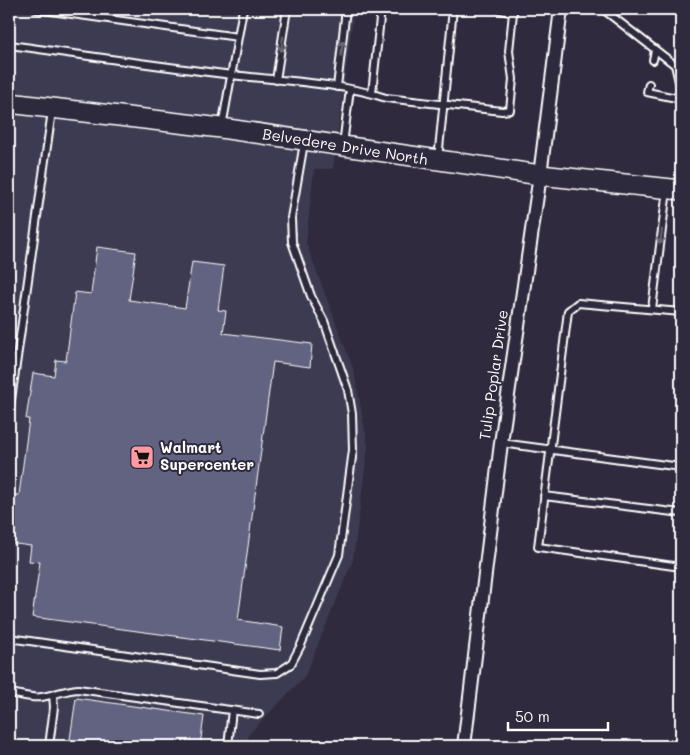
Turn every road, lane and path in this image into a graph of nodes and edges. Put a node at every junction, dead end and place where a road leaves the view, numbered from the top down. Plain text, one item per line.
1 (36, 9) edge
2 (244, 9) edge
3 (287, 9) edge
4 (346, 9) edge
5 (380, 9) edge
6 (453, 9) edge
7 (497, 9) edge
8 (561, 9) edge
9 (600, 9) edge
10 (238, 37) junction
11 (9, 45) edge
12 (655, 50) junction
13 (653, 60) dead end
14 (231, 75) junction
15 (276, 80) junction
16 (648, 84) dead end
17 (338, 87) junction
18 (350, 89) junction
19 (681, 90) edge
20 (372, 93) junction
21 (681, 99) edge
22 (9, 103) edge
23 (444, 103) junction
24 (52, 109) junction
25 (221, 128) junction
26 (305, 141) junction
27 (343, 146) junction
28 (438, 161) junction
29 (540, 174) junction
30 (674, 190) edge
31 (652, 310) junction
32 (681, 312) edge
33 (9, 414) edge
34 (501, 443) junction
35 (550, 449) junction
36 (681, 467) edge
37 (544, 496) junction
38 (681, 513) edge
39 (681, 567) edge
40 (9, 638) edge
41 (9, 693) edge
42 (53, 695) junction
43 (232, 710) junction
44 (259, 714) dead end
45 (49, 746) edge
46 (228, 746) edge
47 (464, 746) edge

1 - 10 lane
2 - 10 lane
3 -> 15 lane
17 -> 4 lane
5 - 20 lane
6 - 23 lane
7 - 23 lane
8 - 29 street, Tulip Poplar Drive
9 - 12 lane
10 - 14 lane
11 - 14 lane
12 - 13 lane
12 - 19 lane
14 - 15 lane
14 - 25 lane
15 - 17 lane
16 - 21 lane
17 - 18 lane
18 - 20 lane
18 - 27 lane
20 - 23 lane
22 - 24 street, Belvedere Drive North
23 - 28 lane
24 - 25 street, Belvedere Drive North
24 - 33 lane
25 - 26 street, Belvedere Drive North
26 - 27 street, Belvedere Drive North
26 - 40 lane
27 - 28 street, Belvedere Drive North
28 - 29 street, Belvedere Drive North
29 - 30 street, Belvedere Drive North
29 - 34 street, Tulip Poplar Drive
30 -> 31 lane
31 - 32 lane
31 - 35 lane
34 - 35 lane
34 - 47 street, Tulip Poplar Drive
35 - 36 lane
35 - 37 lane
37 - 38 lane
37 - 39 lane
41 - 42 lane
42 - 43 lane
42 - 45 lane
43 - 44 lane
43 - 46 lane

